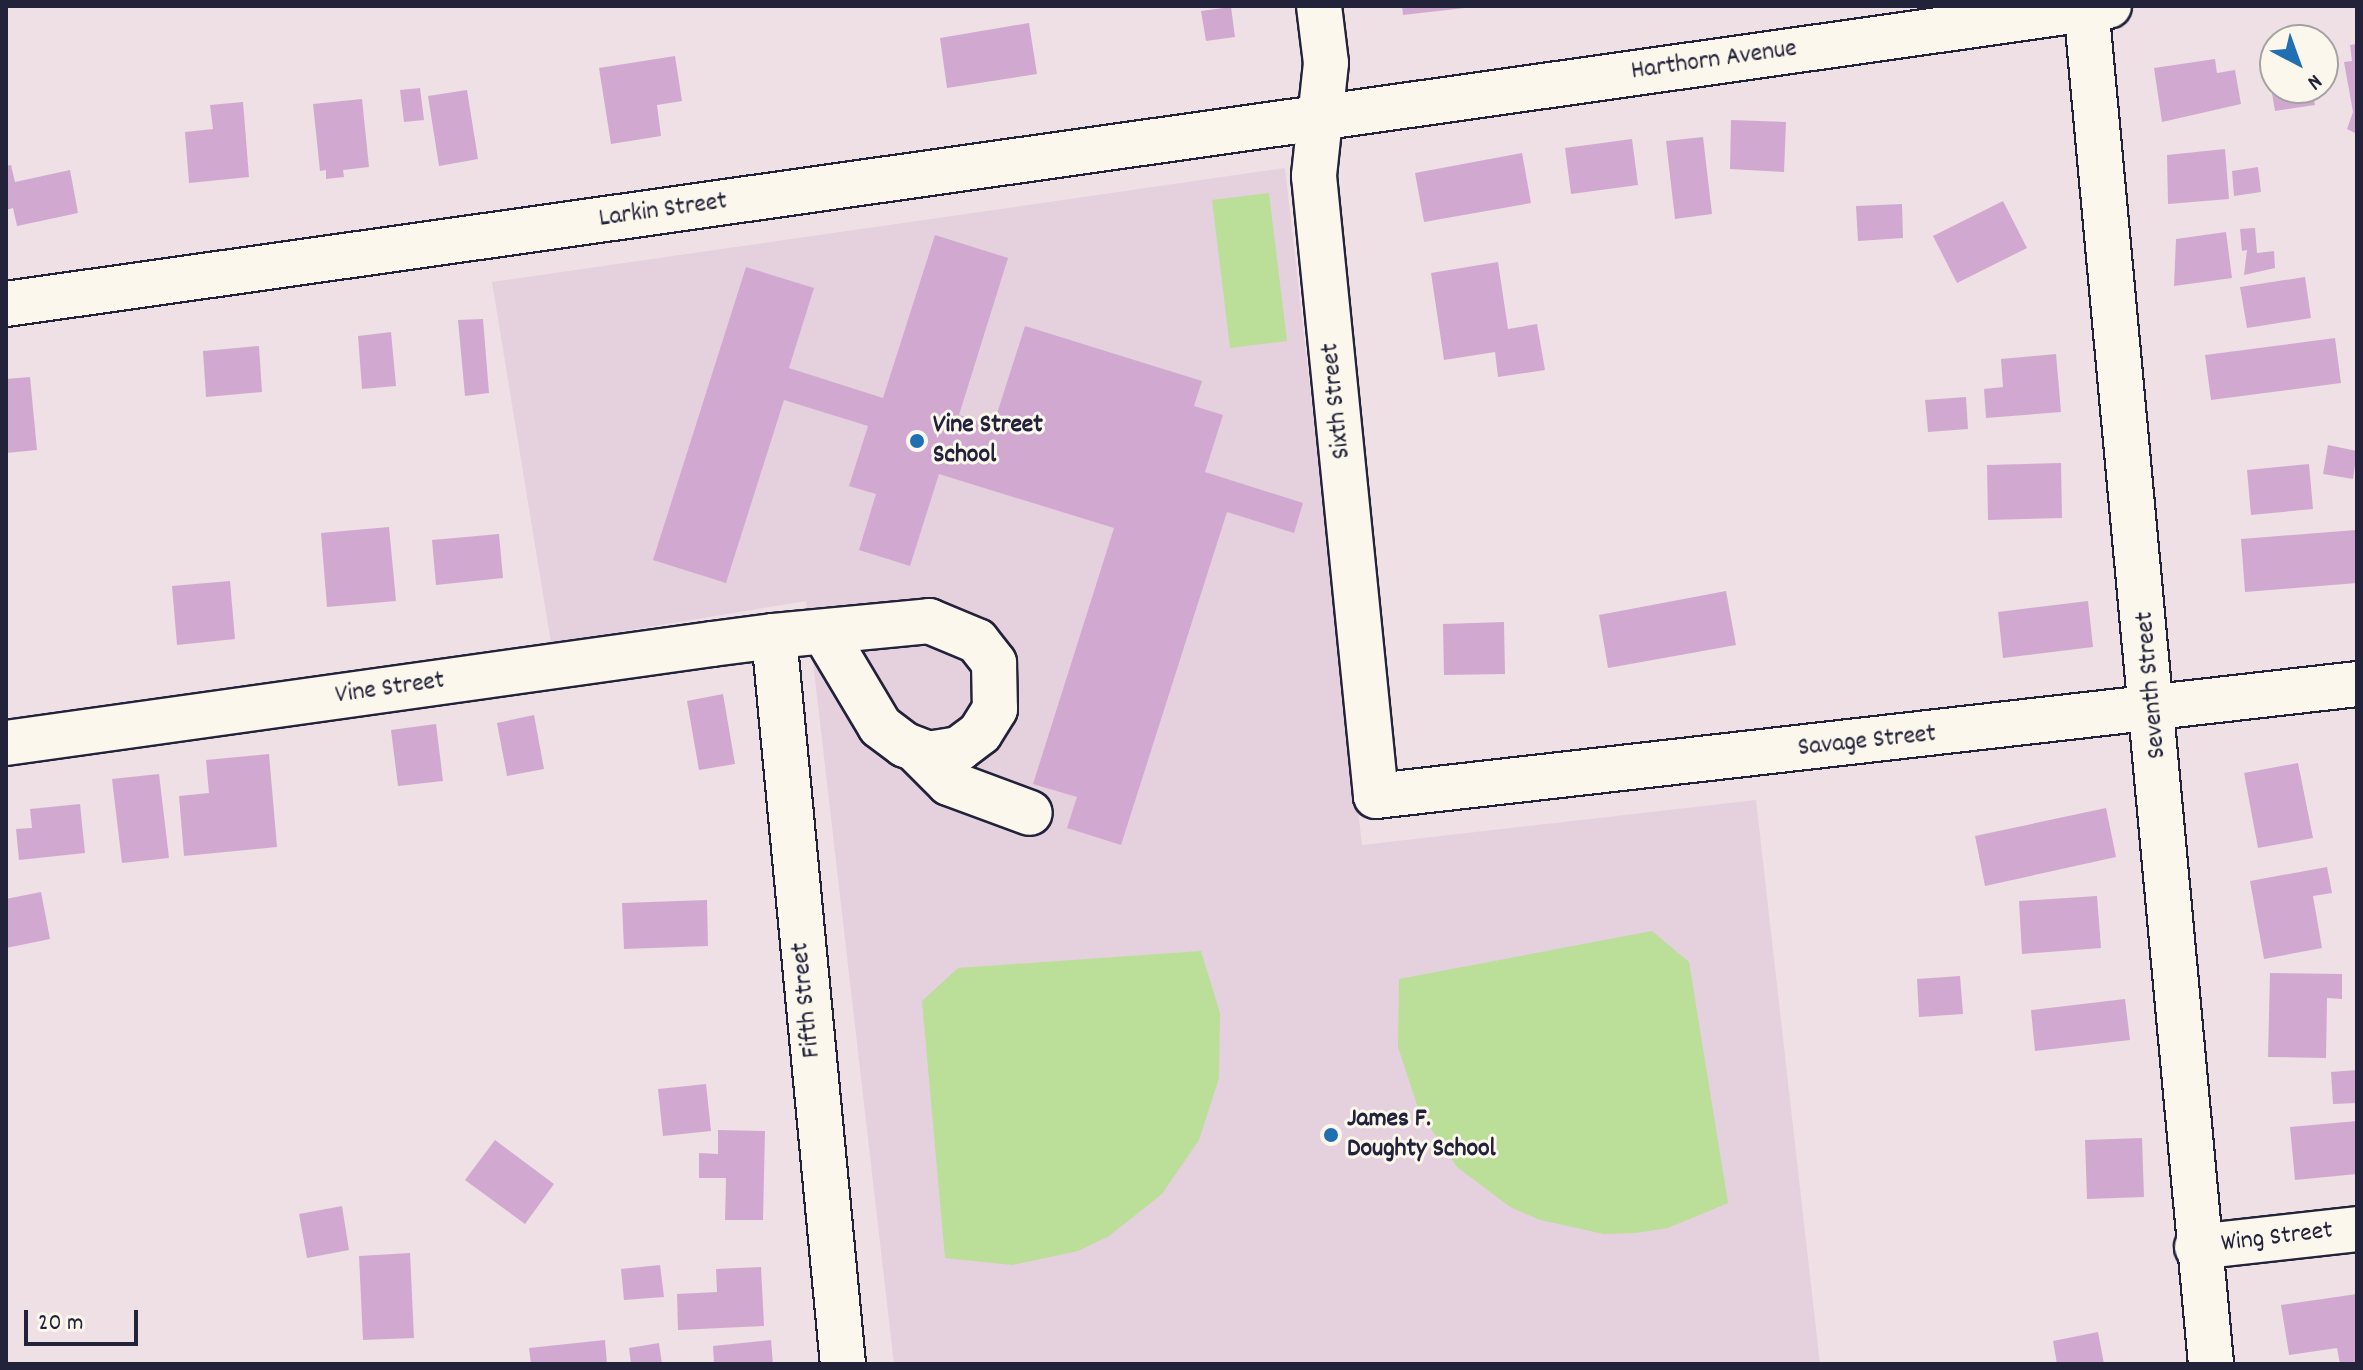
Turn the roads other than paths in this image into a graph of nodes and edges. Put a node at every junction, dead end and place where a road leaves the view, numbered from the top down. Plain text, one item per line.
1 (1319, 6) edge
2 (2094, 7) edge
3 (1319, 117) junction
4 (6, 304) edge
5 (824, 632) junction
6 (774, 636) junction
7 (2357, 684) edge
8 (2155, 710) junction
9 (6, 743) edge
10 (915, 749) junction
11 (1376, 796) joint
12 (1030, 813) dead end
13 (2357, 1229) edge
14 (2197, 1247) junction
15 (843, 1364) edge
16 (2211, 1364) edge

1 - 3 street, Sixth Street
2 - 3 street, Harthorn Avenue
2 - 8 street, Seventh Street
3 - 4 street, Larkin Street
3 - 11 street, Sixth Street
5 - 6 street, Vine Street
5 - 10 street
5 - 10 street, Vine Street
6 - 9 street, Vine Street
6 - 15 street, Fifth Street
7 - 8 street, Savage Street
8 - 11 street, Savage Street
8 - 14 street, Seventh Street
10 - 12 street
13 - 14 street, Wing Street
14 - 16 street, Seventh Street

